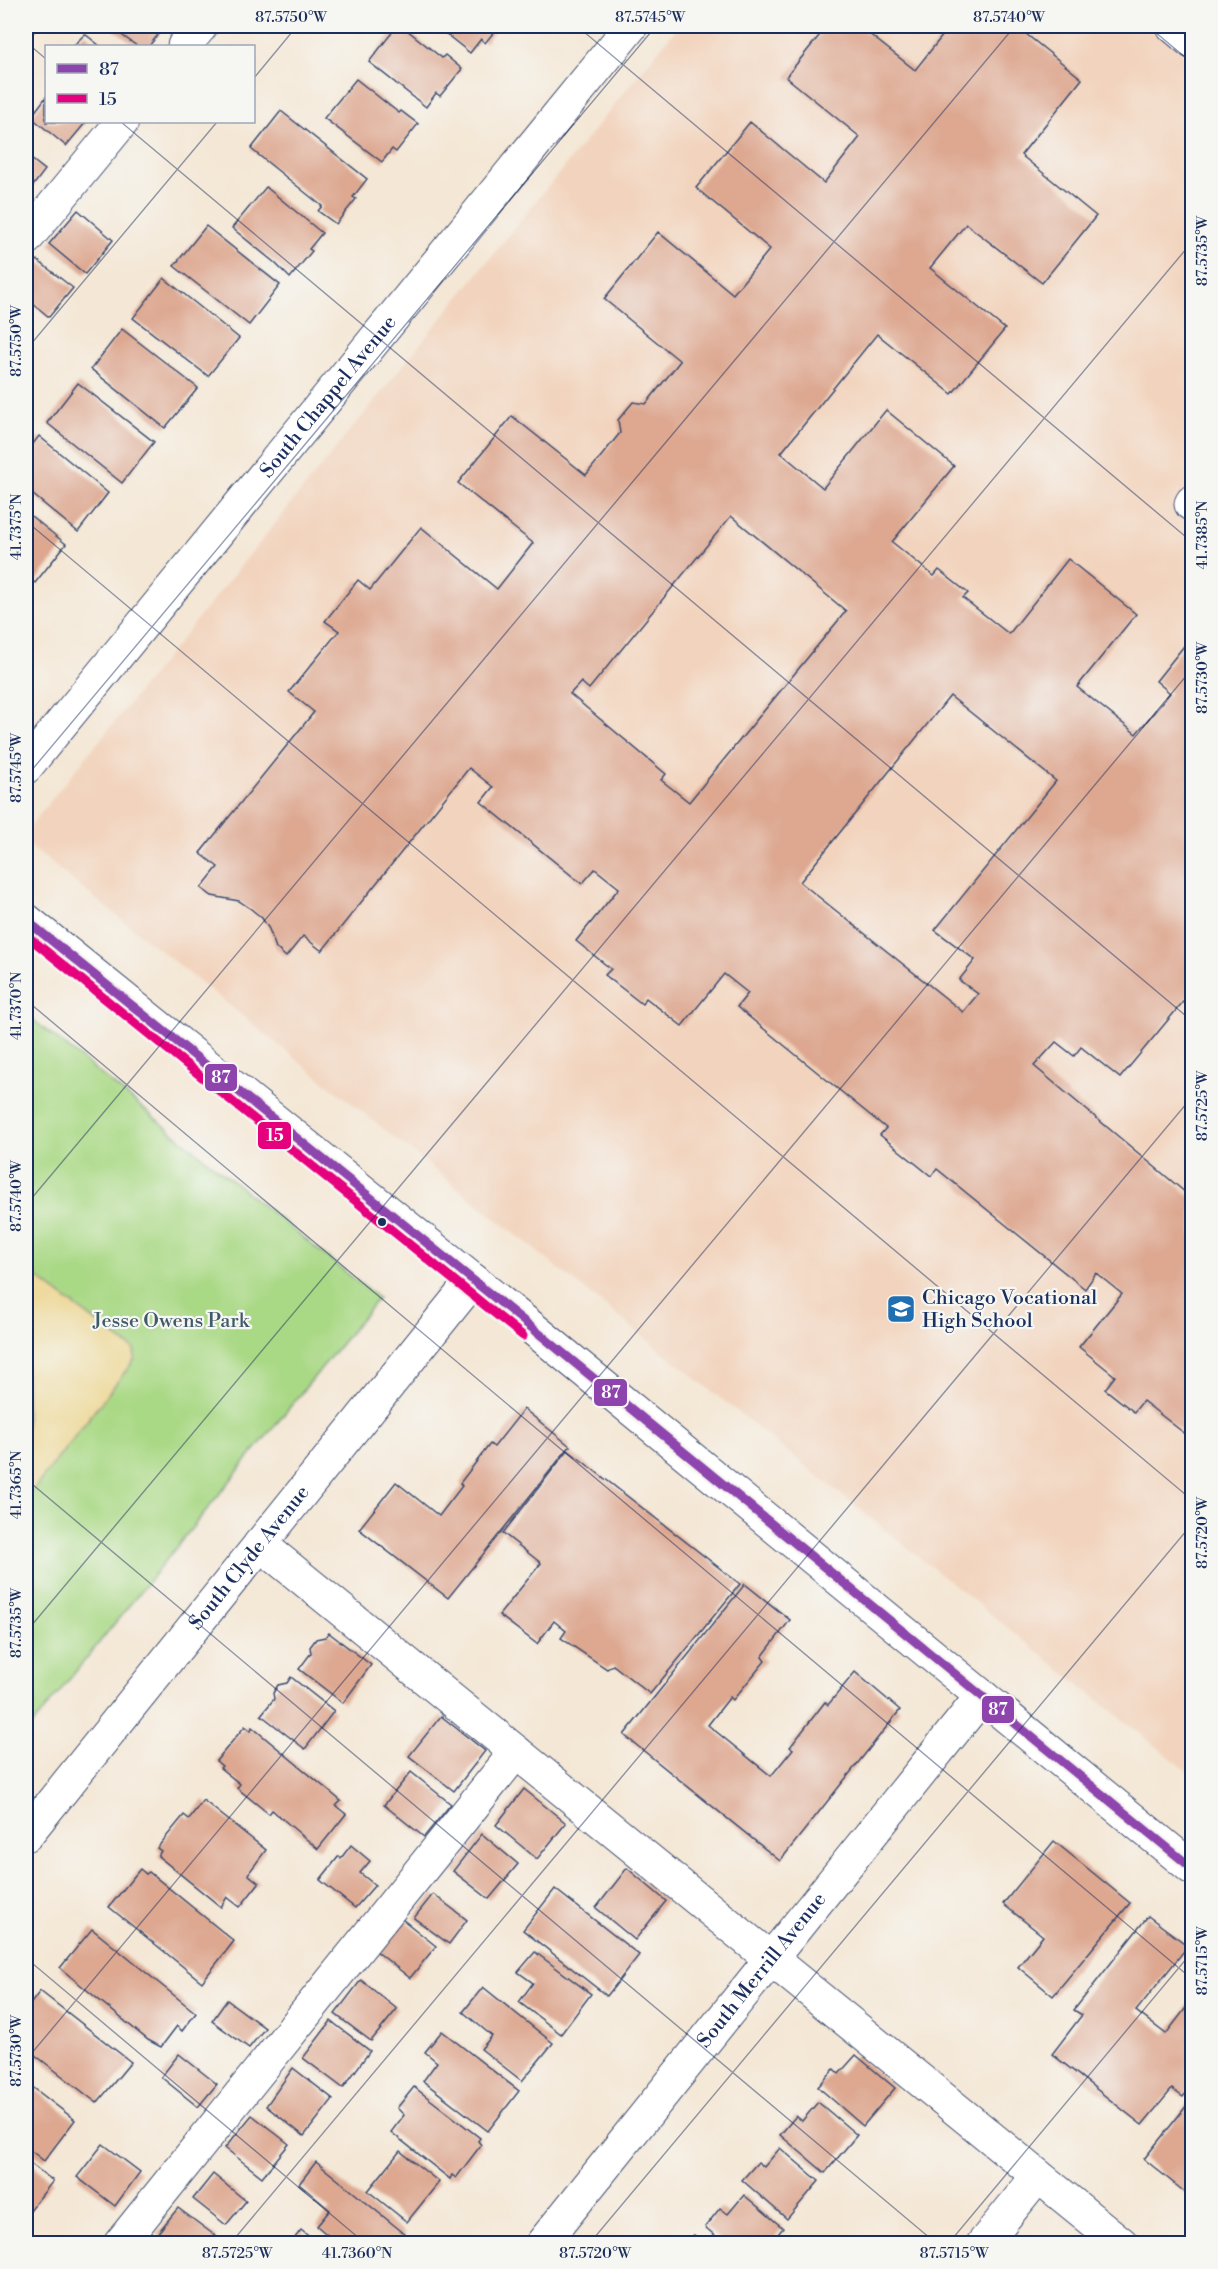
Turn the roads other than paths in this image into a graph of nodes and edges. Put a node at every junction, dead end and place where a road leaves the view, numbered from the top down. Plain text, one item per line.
1 (201, 26) edge
2 (631, 26) edge
3 (1173, 26) edge
4 (1192, 42) edge
5 (185, 45) edge
6 (121, 123) edge
7 (26, 239) edge
8 (26, 767) edge
9 (26, 920) edge
10 (473, 1280) junction
11 (260, 1544) junction
12 (982, 1696) junction
13 (516, 1752) junction
14 (26, 1835) edge
15 (1192, 1868) edge
16 (771, 1959) junction
17 (1038, 2176) junction
18 (120, 2244) edge
19 (542, 2244) edge
20 (983, 2244) edge
21 (1122, 2244) edge

1 - 5 street
2 - 8 street, South Chappel Avenue
3 - 4 street
6 - 7 street
9 - 10 street
10 - 11 street, South Clyde Avenue
10 - 12 street
11 - 13 street
11 - 14 street, South Clyde Avenue
12 - 15 street
12 - 16 street, South Merrill Avenue
13 - 16 street
13 - 18 street
16 - 17 street
16 - 19 street, South Merrill Avenue
17 - 20 street
17 - 21 street

